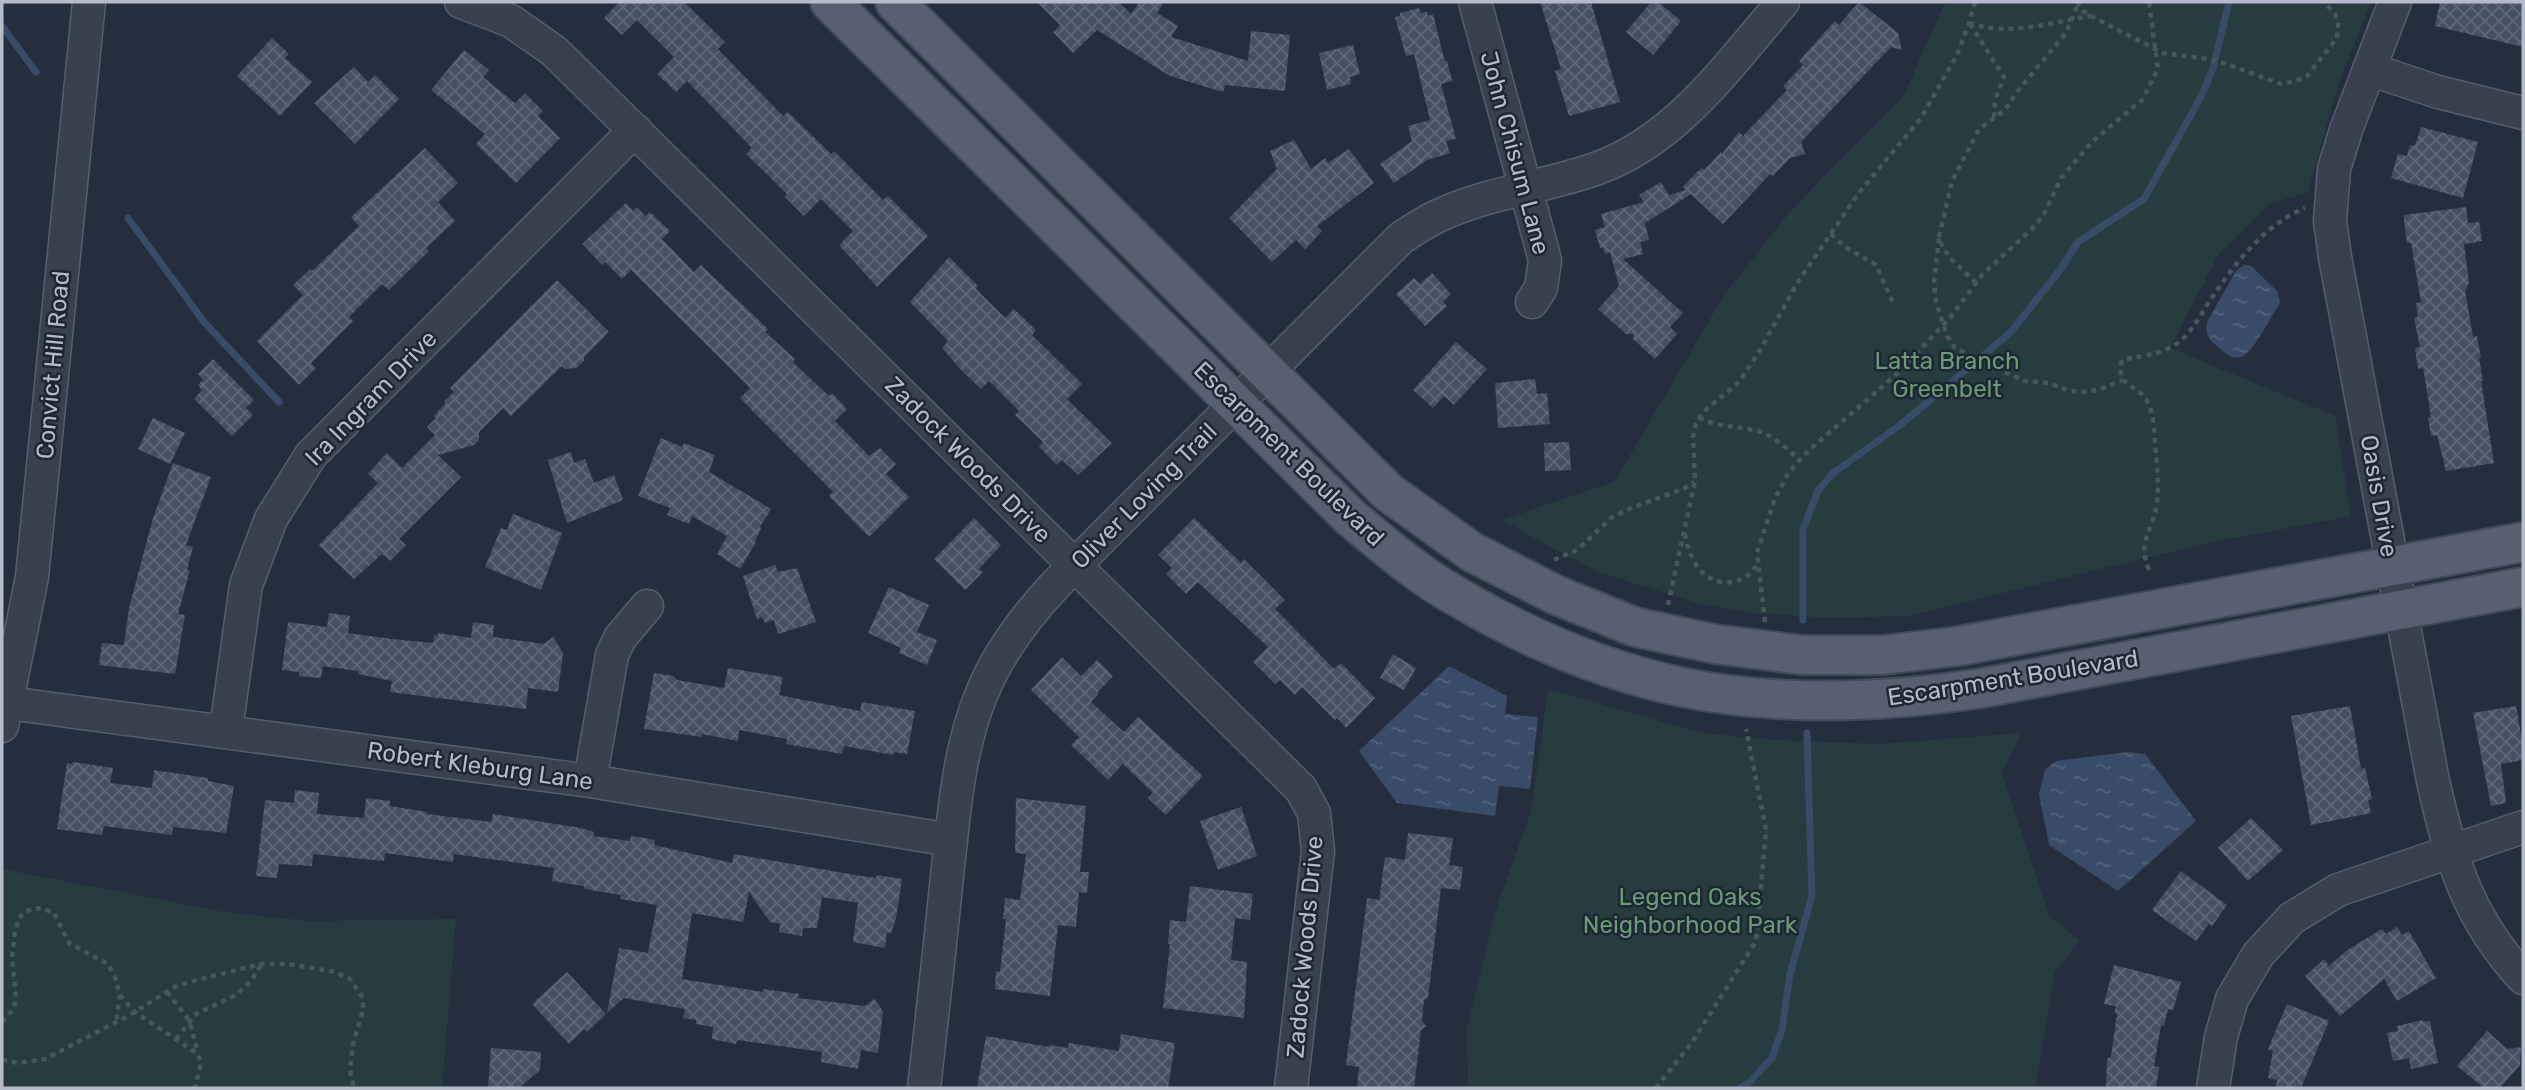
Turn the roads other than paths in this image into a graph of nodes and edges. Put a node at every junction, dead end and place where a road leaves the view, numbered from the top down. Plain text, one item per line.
1 (89, 2) edge
2 (461, 2) edge
3 (895, 2) edge
4 (1475, 2) edge
5 (1783, 2) edge
6 (2395, 2) edge
7 (844, 7) edge
8 (2370, 69) junction
9 (2523, 113) edge
10 (635, 130) junction
11 (1526, 188) junction
12 (1532, 302) dead end
13 (1268, 371) junction
14 (1235, 404) junction
15 (2523, 542) edge
16 (1075, 566) junction
17 (2392, 567) junction
18 (2523, 587) edge
19 (647, 606) dead end
20 (2400, 610) junction
21 (5, 714) edge
22 (226, 730) junction
23 (590, 781) junction
24 (2523, 827) edge
25 (951, 840) junction
26 (2449, 852) junction
27 (2523, 978) edge
28 (924, 1088) edge
29 (1291, 1088) edge
30 (2213, 1088) edge

1 - 21 street, Convict Hill Road
2 - 10 street, Zadock Woods Drive
3 - 13 main road, Escarpment Boulevard
4 - 11 street, John Chisum Lane
5 - 11 street, Oliver Loving Trail
6 - 8 street, Oasis Drive
7 - 14 main road, Escarpment Boulevard
8 - 9 street
8 - 17 street, Oasis Drive
10 - 16 street, Zadock Woods Drive
10 - 22 street, Ira Ingram Drive
11 - 12 street, John Chisum Lane
11 - 13 street, Oliver Loving Trail
13 - 14 street, Oliver Loving Trail
13 - 17 main road, Escarpment Boulevard
14 - 16 street, Oliver Loving Trail
14 - 20 main road, Escarpment Boulevard
15 - 17 main road, Escarpment Boulevard
16 - 25 street, Oliver Loving Trail
16 - 29 street, Zadock Woods Drive
17 - 20 street, Oasis Drive
18 - 20 main road, Escarpment Boulevard
19 - 23 street
20 - 26 street, Oasis Drive
21 - 22 street, Robert Kleburg Lane
22 - 23 street, Robert Kleburg Lane
23 - 25 street, Robert Kleburg Lane
24 - 26 street
25 - 28 street, Oliver Loving Trail
26 - 27 street, Oasis Drive
26 - 30 street

